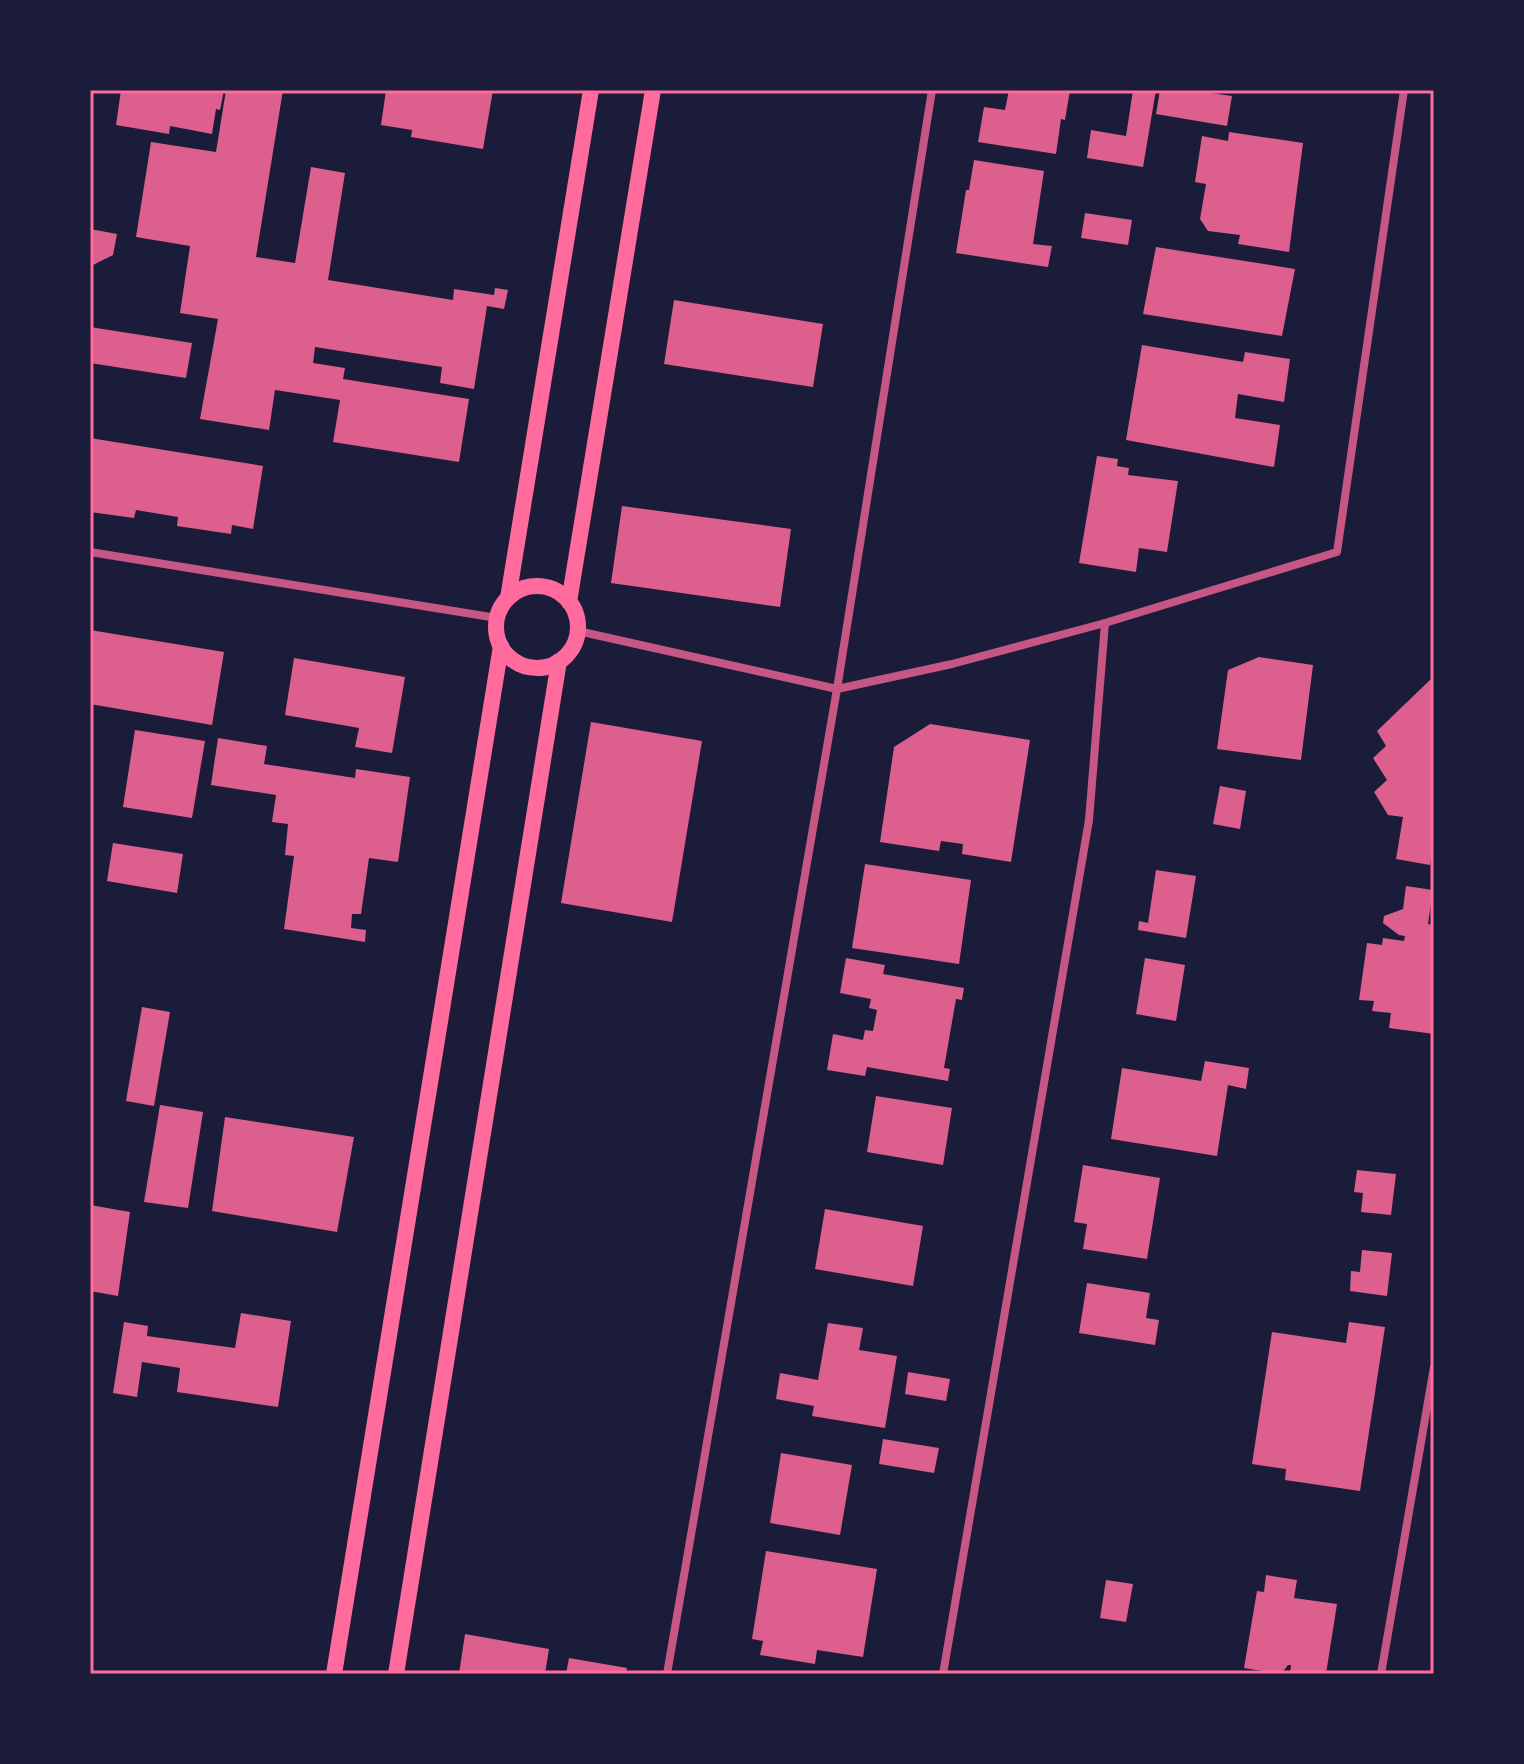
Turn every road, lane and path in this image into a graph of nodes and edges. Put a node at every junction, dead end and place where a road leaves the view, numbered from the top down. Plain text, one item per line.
1 (591, 90) edge
2 (653, 90) edge
3 (932, 90) edge
4 (1404, 90) edge
5 (90, 552) edge
6 (508, 598) junction
7 (569, 602) junction
8 (497, 618) junction
9 (1105, 623) junction
10 (578, 631) junction
11 (501, 646) junction
12 (559, 661) junction
13 (837, 689) junction
14 (1434, 1367) edge
15 (334, 1674) edge
16 (396, 1674) edge
17 (667, 1674) edge
18 (943, 1674) edge
19 (1381, 1674) edge

1 - 6 main road
2 - 7 main road
3 - 13 street
4 - 9 street
5 - 8 street
6 - 7 main road
6 - 8 main road
7 - 10 main road
8 - 11 main road
9 - 13 street
9 - 18 street
10 - 12 main road
10 - 13 street
11 - 12 main road
11 - 15 main road
12 - 16 main road
13 - 17 street
14 - 19 street

